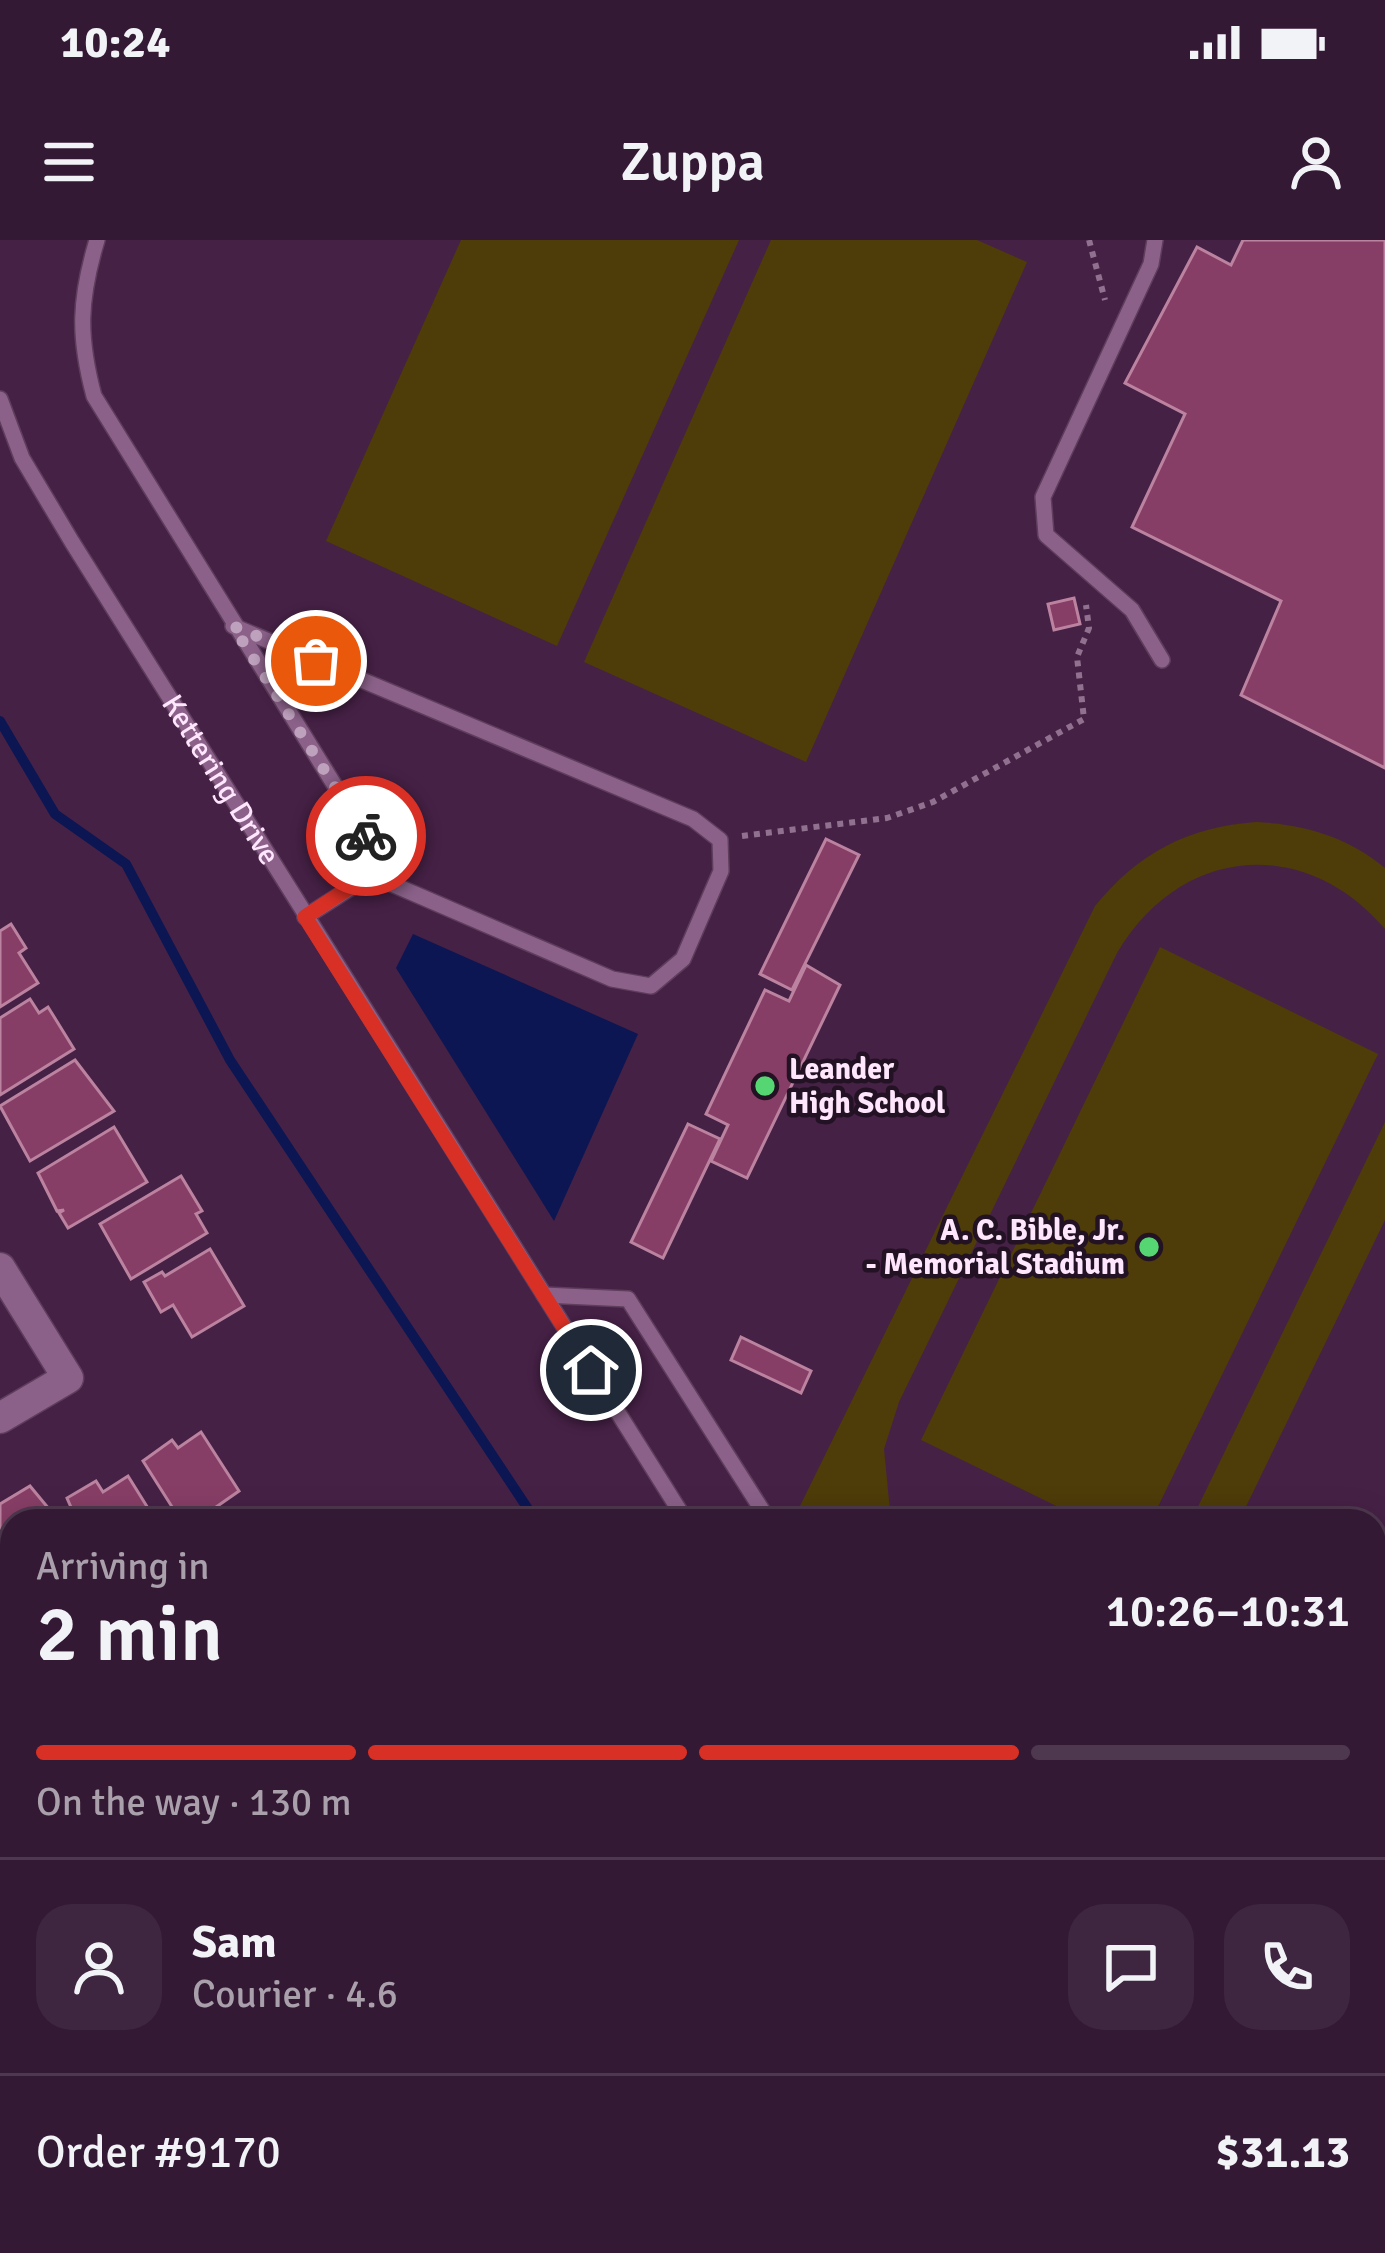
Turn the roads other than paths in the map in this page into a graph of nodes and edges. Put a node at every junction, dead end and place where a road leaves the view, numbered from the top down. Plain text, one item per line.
1 (98, 240) edge
2 (1155, 240) edge
3 (0, 399) edge
4 (233, 626) junction
5 (1162, 661) dead end
6 (370, 874) junction
7 (305, 917) junction
8 (0, 1268) edge
9 (544, 1295) junction
10 (0, 1418) edge
11 (678, 1509) edge
12 (761, 1509) edge

1 - 4 lane
2 - 5 lane
3 - 7 lane, Kettering Drive
4 - 6 lane
4 - 6 lane
6 - 7 lane
7 - 9 lane, Kettering Drive
8 - 10 street
9 - 11 lane, Kettering Drive
9 - 12 lane

